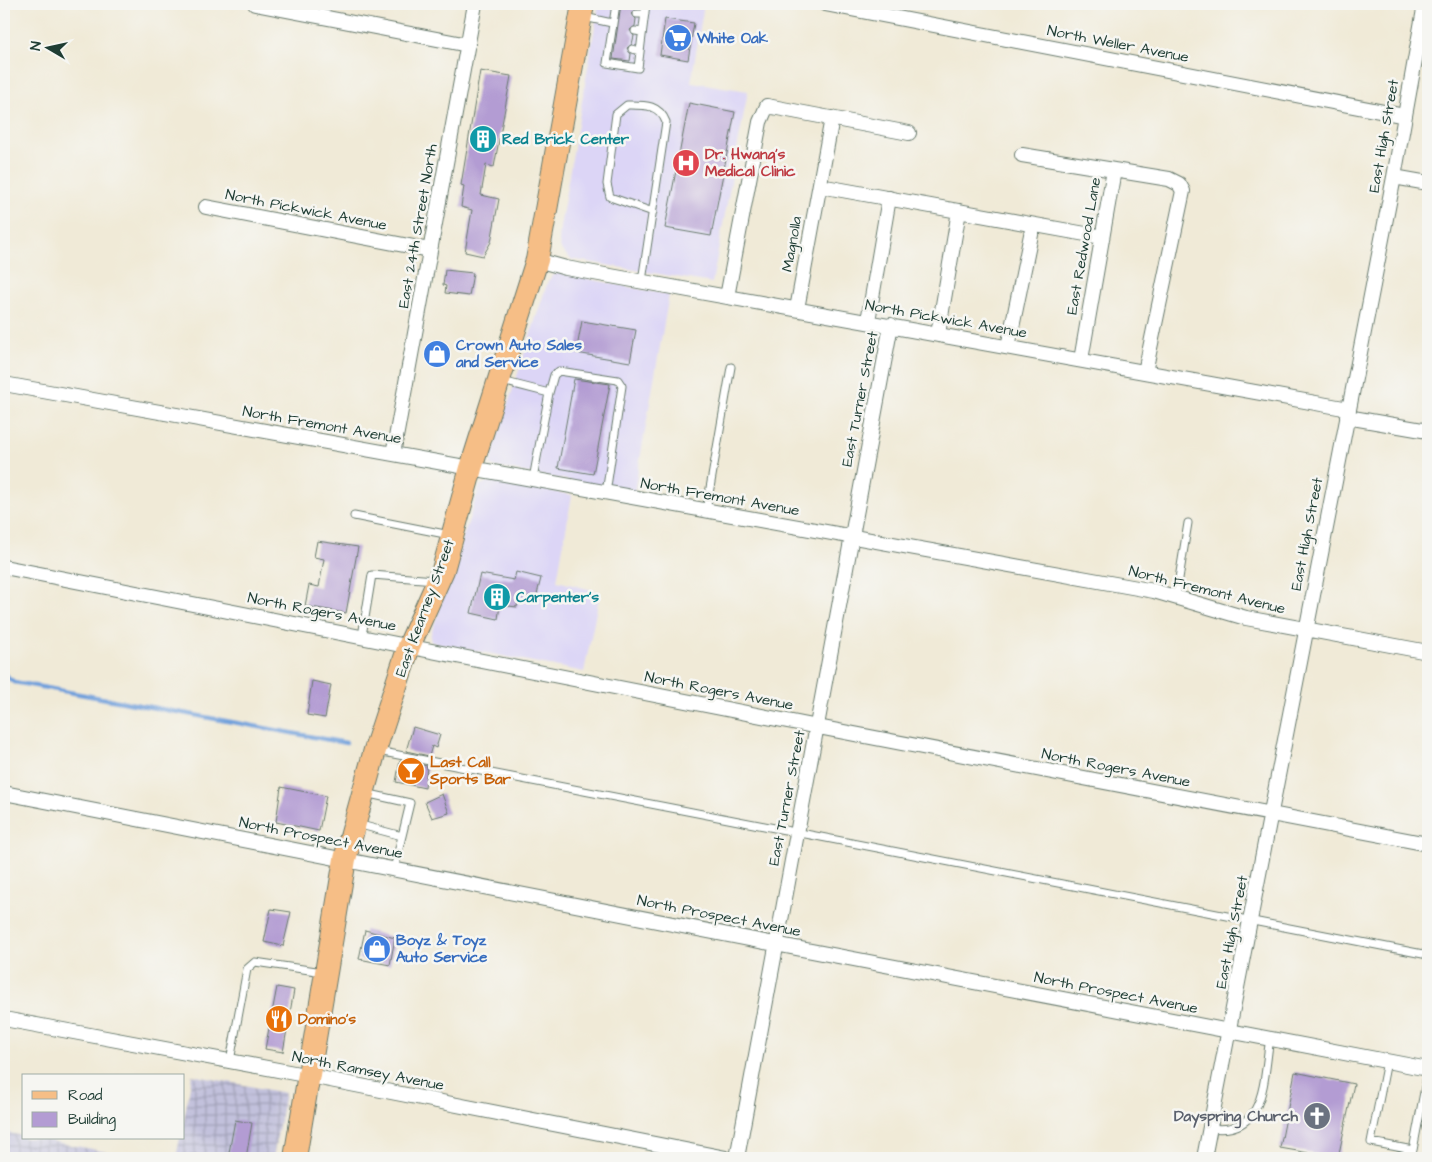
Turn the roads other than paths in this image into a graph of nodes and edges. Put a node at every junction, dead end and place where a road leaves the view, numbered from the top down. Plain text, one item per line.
1 (255, 4) edge
2 (475, 4) edge
3 (646, 4) edge
4 (676, 4) edge
5 (681, 4) edge
6 (825, 4) edge
7 (1425, 4) edge
8 (616, 8) edge
9 (582, 10) edge
10 (614, 26) junction
11 (634, 31) dead end
12 (642, 32) junction
13 (468, 45) junction
14 (632, 49) dead end
15 (640, 50) junction
16 (1405, 116) junction
17 (832, 118) junction
18 (909, 133) dead end
19 (1022, 154) dead end
20 (1114, 170) junction
21 (1394, 176) junction
22 (1428, 183) edge
23 (820, 186) junction
24 (889, 198) junction
25 (206, 207) dead end
26 (959, 211) junction
27 (653, 212) junction
28 (1033, 224) junction
29 (1102, 237) junction
30 (430, 250) junction
31 (537, 260) junction
32 (642, 282) junction
33 (727, 296) junction
34 (797, 309) junction
35 (868, 321) junction
36 (891, 325) junction
37 (938, 334) junction
38 (1008, 347) junction
39 (1081, 360) junction
40 (731, 366) dead end
41 (1145, 372) junction
42 (500, 381) junction
43 (4, 384) edge
44 (550, 393) junction
45 (1348, 413) junction
46 (1428, 431) edge
47 (394, 454) junction
48 (471, 468) junction
49 (533, 480) junction
50 (606, 493) junction
51 (706, 511) junction
52 (354, 516) dead end
53 (1188, 523) dead end
54 (452, 535) junction
55 (851, 537) junction
56 (4, 567) edge
57 (438, 580) junction
58 (1176, 597) junction
59 (1305, 630) junction
60 (362, 636) junction
61 (409, 646) junction
62 (1428, 652) edge
63 (818, 727) junction
64 (375, 750) junction
65 (4, 793) edge
66 (363, 793) junction
67 (1271, 813) junction
68 (355, 824) junction
69 (797, 834) junction
70 (402, 836) junction
71 (1428, 844) edge
72 (345, 859) junction
73 (394, 869) junction
74 (1251, 920) junction
75 (776, 944) junction
76 (1428, 955) edge
77 (326, 973) junction
78 (4, 1019) edge
79 (1229, 1031) junction
80 (1270, 1038) junction
81 (230, 1061) junction
82 (1387, 1061) junction
83 (1428, 1070) edge
84 (310, 1076) junction
85 (1425, 1102) edge
86 (1210, 1128) junction
87 (1412, 1154) edge
88 (295, 1158) edge
89 (726, 1158) edge
90 (737, 1158) edge
91 (1204, 1158) edge

1 - 13 street
2 - 13 street, East 24th Street North
3 - 12 lane
4 - 5 lane
6 - 16 street, North Weller Avenue
7 - 16 street, East High Street
8 - 10 lane
9 - 10 lane
9 - 31 main road, East Kearney Street
10 - 15 lane
11 - 12 lane
12 - 15 lane
13 - 30 street, East 24th Street North
14 - 15 lane
16 - 21 street, East High Street
17 - 18 street
17 - 23 street, Magnolla
17 - 33 street
19 - 20 street, East Redwood Lane
20 - 29 street, East Redwood Lane
20 - 41 street
21 - 22 street
21 - 45 street, East High Street
23 - 24 street
23 - 34 street, Magnolla
24 - 26 street
24 - 35 street
25 - 30 street, North Pickwick Avenue
26 - 28 street
26 - 37 street
27 - 27 lane
27 - 32 lane
28 - 29 street
28 - 38 street
29 - 39 street, East Redwood Lane
30 - 47 street, East 24th Street North
31 - 32 street, North Pickwick Avenue
31 - 42 main road, East Kearney Street
32 - 33 street, North Pickwick Avenue
33 - 34 street, North Pickwick Avenue
34 - 35 street, North Pickwick Avenue
35 - 36 street, North Pickwick Avenue
36 - 37 street, North Pickwick Avenue
36 - 55 street, East Turner Street
37 - 38 street, North Pickwick Avenue
38 - 39 street, North Pickwick Avenue
39 - 41 street, North Pickwick Avenue
40 - 51 lane
41 - 45 street, North Pickwick Avenue
42 - 44 lane
42 - 48 main road, East Kearney Street
43 - 47 street, North Fremont Avenue
44 - 49 lane
44 - 50 lane
45 - 46 street, North Pickwick Avenue
45 - 59 street, East High Street
47 - 48 street, North Fremont Avenue
48 - 49 street, North Fremont Avenue
48 - 54 main road, East Kearney Street
49 - 50 street, North Fremont Avenue
50 - 51 street, North Fremont Avenue
51 - 55 street, North Fremont Avenue
52 - 54 lane
53 - 58 lane
54 - 57 main road, East Kearney Street
55 - 58 street, North Fremont Avenue
55 - 63 street, East Turner Street
56 - 60 street, North Rogers Avenue
57 - 60 lane
57 - 61 main road, East Kearney Street
58 - 59 street, North Fremont Avenue
59 - 62 street, North Fremont Avenue
59 - 67 street, East High Street
60 - 61 street, North Rogers Avenue
61 - 63 street, North Rogers Avenue
61 - 64 main road, East Kearney Street
63 - 67 street, North Rogers Avenue
63 - 69 street, East Turner Street
64 - 66 main road, East Kearney Street
64 - 69 lane
65 - 72 street, North Prospect Avenue
66 - 68 main road, East Kearney Street
66 - 70 lane
67 - 71 street, North Rogers Avenue
67 - 74 street, East High Street
68 - 70 lane
68 - 72 main road, East Kearney Street
69 - 74 lane
69 - 75 street, East Turner Street
70 - 73 lane
72 - 73 street, North Prospect Avenue
72 - 77 main road, East Kearney Street
73 - 75 street, North Prospect Avenue
74 - 76 lane
74 - 79 street, East High Street
75 - 79 street, North Prospect Avenue
75 - 90 street, East Turner Street
77 - 81 lane
77 - 84 main road, East Kearney Street
78 - 81 street, North Ramsey Avenue
79 - 80 street, North Prospect Avenue
79 - 86 street, East High Street
80 - 82 street, North Prospect Avenue
80 - 86 lane
81 - 84 street, North Ramsey Avenue
82 - 83 street, North Prospect Avenue
82 - 87 lane
83 - 85 lane
84 - 88 main road, East Kearney Street
84 - 89 street, North Ramsey Avenue
85 - 87 lane
86 - 91 street, East High Street

